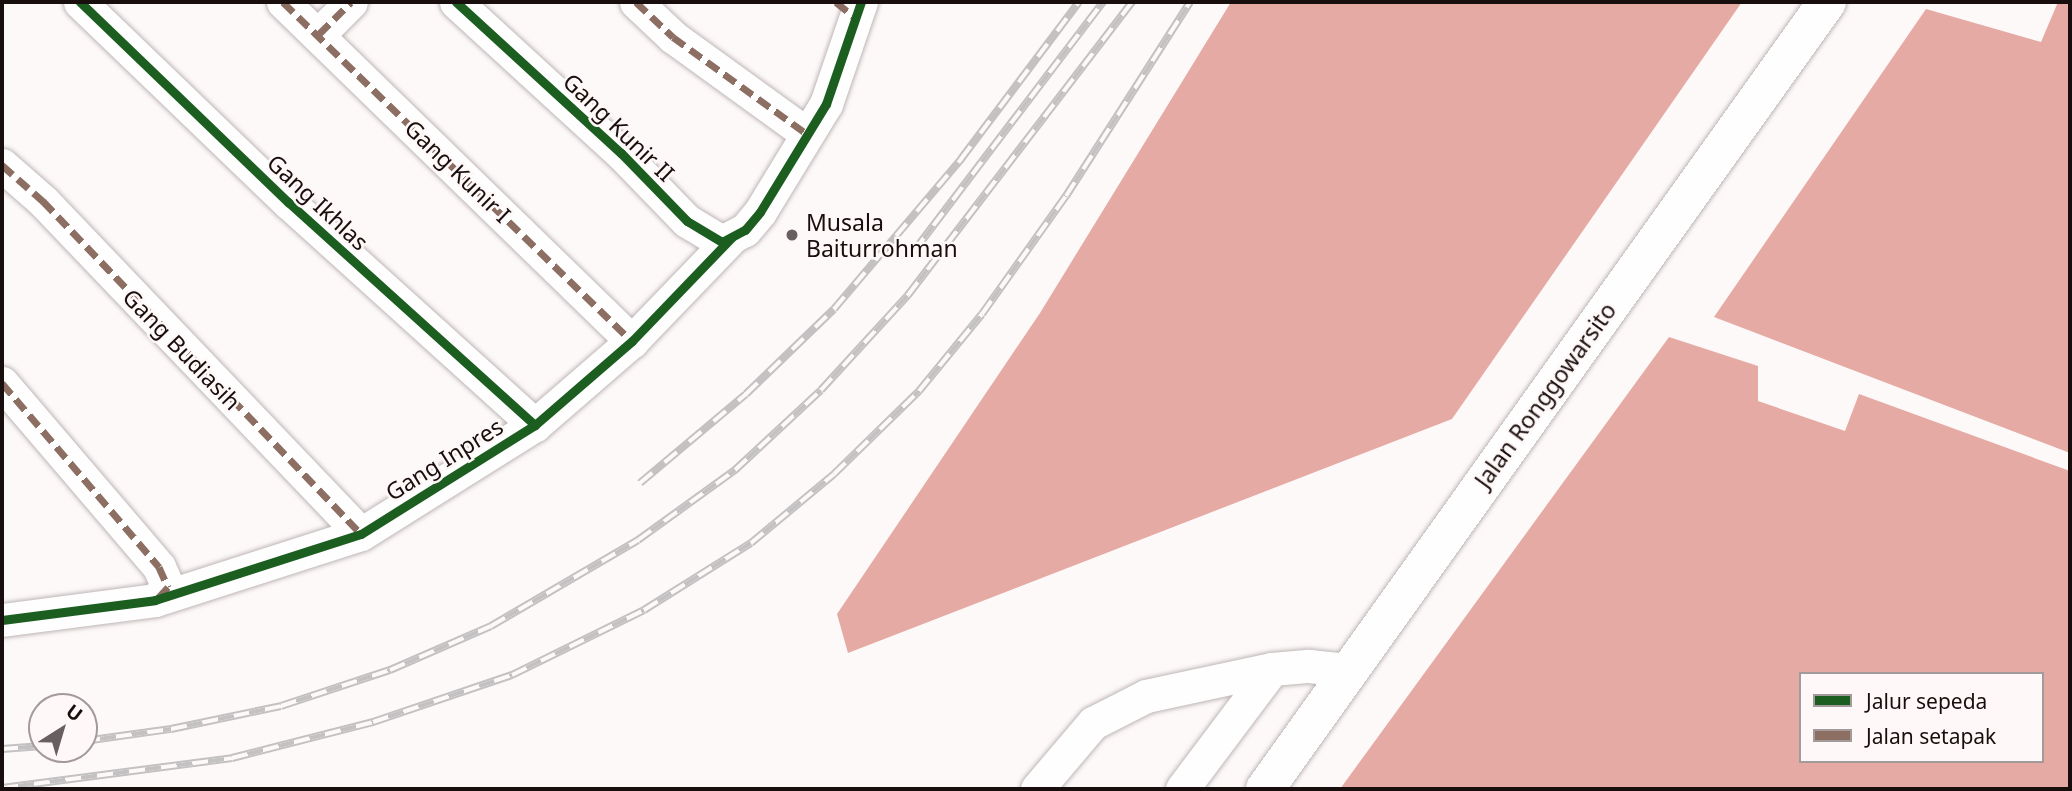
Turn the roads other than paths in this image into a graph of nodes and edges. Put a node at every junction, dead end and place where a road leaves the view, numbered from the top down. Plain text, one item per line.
1 (80, 2) edge
2 (283, 2) edge
3 (351, 2) edge
4 (456, 2) edge
5 (636, 2) edge
6 (1827, 2) edge
7 (851, 7) edge
8 (319, 34) junction
9 (807, 134) junction
10 (2, 165) edge
11 (732, 237) junction
12 (632, 341) junction
13 (4, 389) edge
14 (535, 425) junction
15 (361, 534) junction
16 (155, 600) junction
17 (2, 620) edge
18 (1272, 669) junction
19 (1347, 670) junction
20 (1037, 789) edge
21 (1182, 789) edge
22 (1265, 789) edge

1 - 14 street, Gang Ikhlas
2 - 8 street, Gang Kunir I
3 - 8 street
4 - 11 street, Gang Kunir II
5 - 9 street
6 - 19 main road, Jalan Ronggowarsito
7 - 9 street
8 - 12 street, Gang Kunir I
9 - 11 street
10 - 15 street, Gang Budiasih
11 - 12 street, Gang Inpres
12 - 14 street, Gang Inpres
13 - 16 street
14 - 15 street, Gang Inpres
15 - 16 street, Gang Inpres
16 - 17 street, Gang Inpres
18 - 19 street
18 - 20 street
18 - 21 street
19 - 22 main road, Jalan Ronggowarsito

